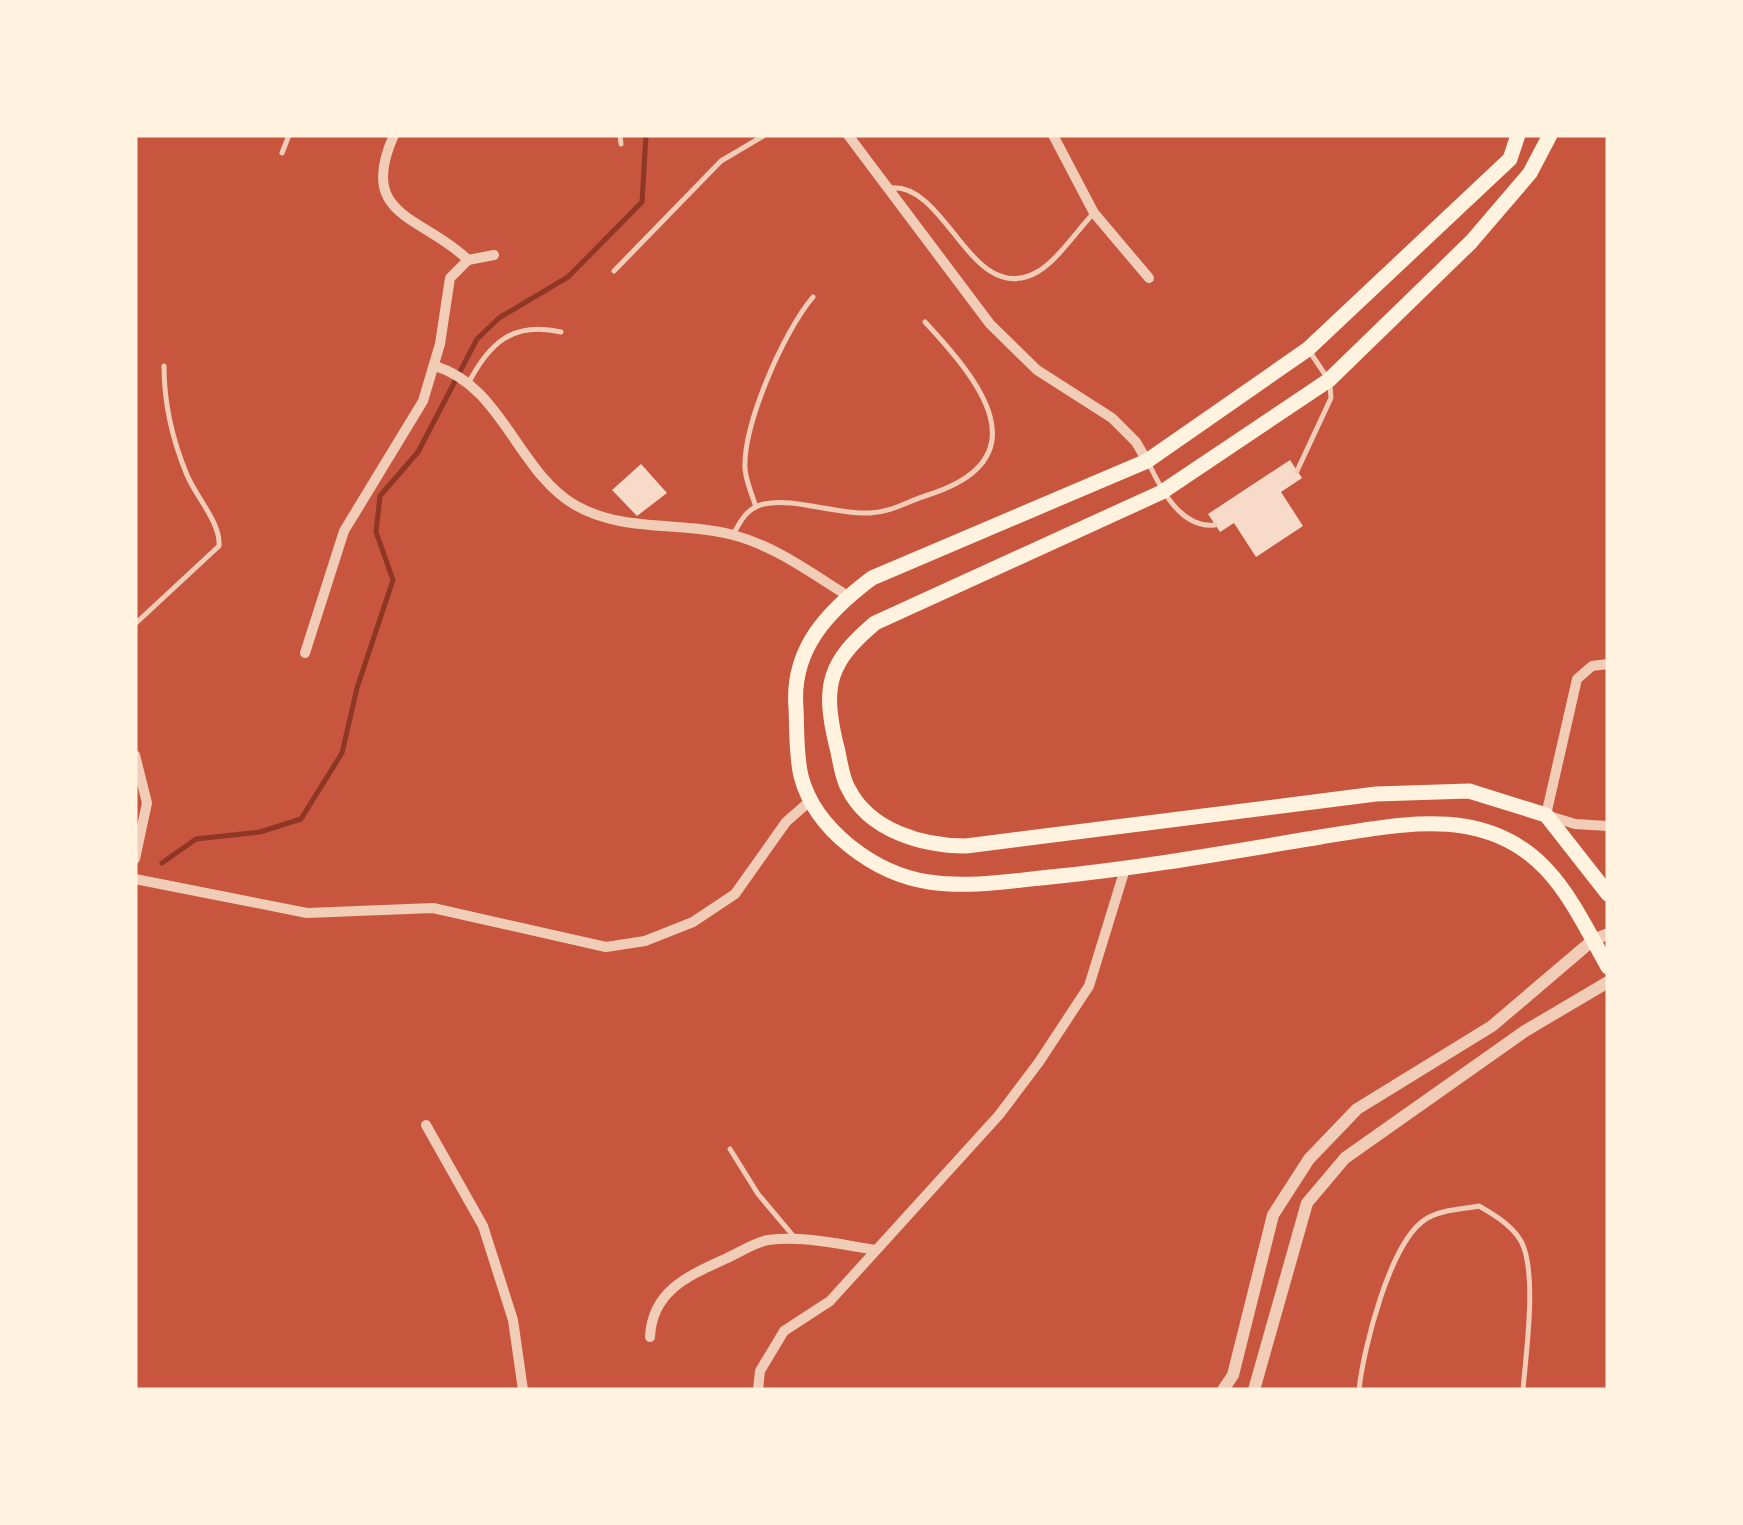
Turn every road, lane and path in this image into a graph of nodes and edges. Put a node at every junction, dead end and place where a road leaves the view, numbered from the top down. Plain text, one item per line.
1 (289, 135) edge
2 (394, 135) edge
3 (620, 135) edge
4 (765, 135) edge
5 (848, 135) edge
6 (1053, 135) edge
7 (1518, 135) edge
8 (1550, 135) edge
9 (620, 144) dead end
10 (282, 154) dead end
11 (888, 188) junction
12 (1094, 213) junction
13 (494, 255) dead end
14 (468, 260) junction
15 (614, 271) dead end
16 (1149, 278) dead end
17 (812, 297) dead end
18 (925, 322) dead end
19 (561, 332) dead end
20 (1308, 349) junction
21 (164, 366) dead end
22 (440, 368) junction
23 (1329, 380) junction
24 (465, 381) junction
25 (1147, 461) junction
26 (1297, 470) dead end
27 (1162, 492) junction
28 (756, 507) junction
29 (1215, 525) dead end
30 (733, 534) junction
31 (848, 596) junction
32 (135, 624) edge
33 (305, 653) dead end
34 (1608, 664) edge
35 (135, 754) edge
36 (812, 800) junction
37 (1546, 815) junction
38 (1608, 826) edge
39 (135, 859) edge
40 (1126, 869) junction
41 (135, 879) edge
42 (1608, 894) edge
43 (1600, 937) edge
44 (1608, 966) edge
45 (1608, 982) edge
46 (426, 1125) dead end
47 (730, 1149) dead end
48 (797, 1240) junction
49 (876, 1250) junction
50 (650, 1338) dead end
51 (523, 1390) edge
52 (758, 1390) edge
53 (1223, 1390) edge
54 (1254, 1390) edge
55 (1359, 1390) edge
56 (1524, 1390) edge

1 - 10 lane
2 - 14 street
3 - 9 lane
4 - 15 lane
5 - 11 street
6 - 12 street
7 - 20 main road
8 - 23 main road
11 - 12 lane
11 - 25 street
12 - 16 street
13 - 14 street
14 - 22 street
17 - 28 lane
18 - 28 lane
19 - 24 lane
20 - 23 lane
20 - 25 main road
21 - 32 lane
22 - 24 street
22 - 33 street
23 - 26 lane
23 - 27 main road
24 - 30 street
25 - 27 lane
25 - 31 main road
27 - 29 lane
27 - 37 main road
28 - 30 lane
30 - 31 street
31 - 36 main road
34 - 37 street
35 - 39 street
36 - 40 main road
36 - 41 street
37 - 38 street
37 - 42 main road
40 - 43 main road
40 - 49 street
43 - 44 main road
43 - 53 street
45 - 54 street
46 - 51 street
47 - 48 lane
48 - 49 street
48 - 50 street
49 - 52 street
55 - 56 lane

